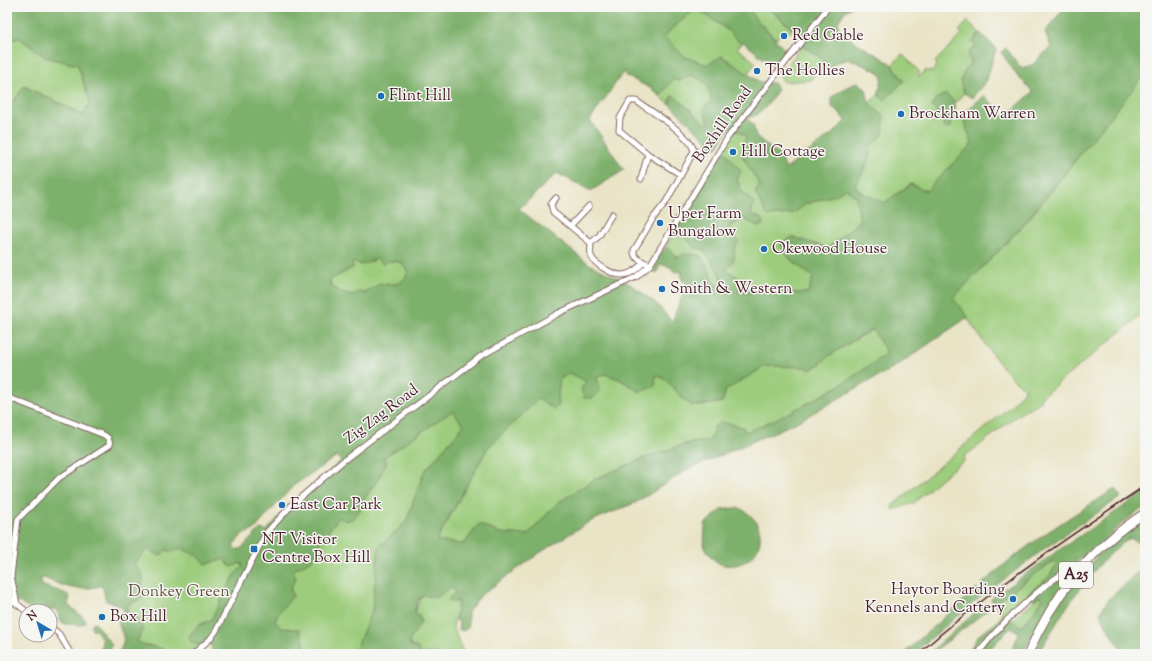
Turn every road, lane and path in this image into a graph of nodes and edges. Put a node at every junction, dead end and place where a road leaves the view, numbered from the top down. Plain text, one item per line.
1 (828, 7) edge
2 (648, 154) junction
3 (681, 175) junction
4 (641, 179) dead end
5 (556, 198) dead end
6 (589, 206) dead end
7 (612, 214) dead end
8 (571, 225) junction
9 (591, 243) junction
10 (644, 262) junction
11 (650, 265) junction
12 (7, 397) edge
13 (1145, 513) edge
14 (1087, 560) junction
15 (12, 583) junction
16 (17, 604) joint
17 (58, 633) edge
18 (71, 654) edge
19 (193, 654) edge
20 (978, 654) edge
21 (1028, 654) edge

1 - 11 street, Boxhill Road
2 - 3 street
2 - 3 street
2 - 4 street
3 - 10 street
5 - 8 street
6 - 8 street
7 - 9 street
8 - 9 street
9 - 10 street
10 - 11 street
11 - 19 street, Zig Zag Road
12 - 15 street
13 - 14 main road, A25
14 - 20 street
14 - 21 main road, A25
15 - 16 street
15 - 16 street
17 - 18 street

